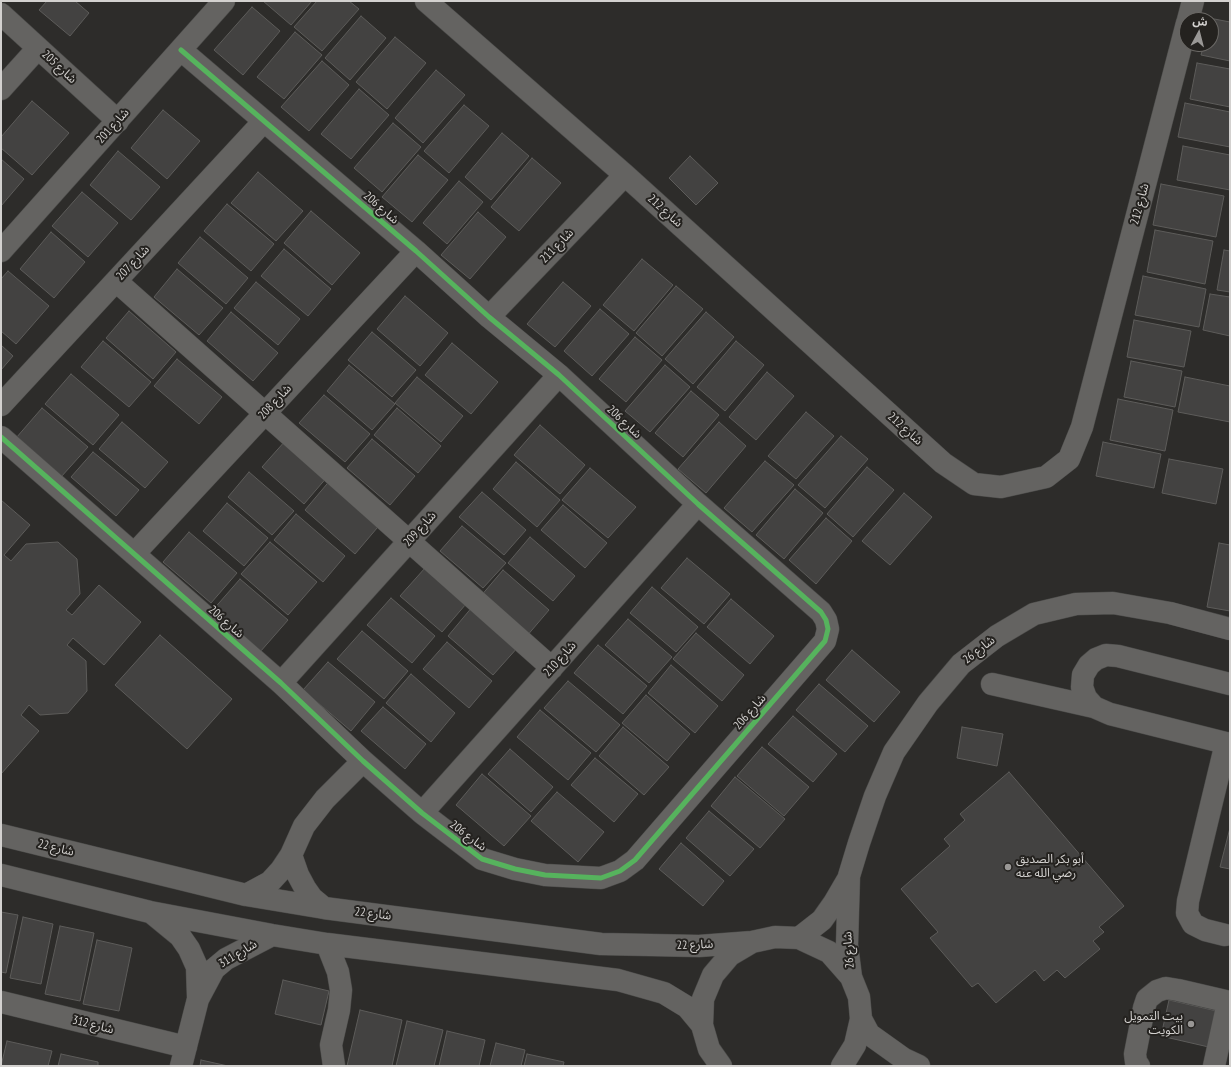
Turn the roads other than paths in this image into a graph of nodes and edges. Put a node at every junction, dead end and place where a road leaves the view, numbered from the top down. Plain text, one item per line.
1 (224, 1) edge
2 (426, 1) edge
3 (1193, 1) edge
4 (1190, 12) edge
5 (1, 14) edge
6 (38, 48) junction
7 (181, 50) junction
8 (1179, 52) edge
9 (1, 89) edge
10 (118, 121) junction
11 (264, 121) junction
12 (625, 175) junction
13 (1, 251) edge
14 (416, 251) junction
15 (116, 280) junction
16 (489, 317) junction
17 (559, 375) junction
18 (1, 405) edge
19 (265, 413) junction
20 (1, 437) edge
21 (698, 504) junction
22 (409, 541) junction
23 (134, 554) junction
24 (1230, 629) edge
25 (552, 668) junction
26 (281, 683) junction
27 (992, 684) dead end
28 (1230, 684) edge
29 (1094, 707) junction
30 (1228, 744) edge
31 (363, 761) junction
32 (422, 814) junction
33 (1, 835) edge
34 (291, 855) junction
35 (1, 875) edge
36 (849, 876) junction
37 (246, 895) junction
38 (324, 908) junction
39 (150, 912) junction
40 (272, 935) junction
41 (1225, 935) dead end
42 (799, 938) junction
43 (752, 942) junction
44 (327, 944) junction
45 (851, 977) junction
46 (198, 999) junction
47 (1, 1002) edge
48 (1229, 1002) edge
49 (861, 1019) junction
50 (702, 1025) junction
51 (183, 1057) edge
52 (334, 1066) edge
53 (721, 1066) edge
54 (842, 1066) edge
55 (919, 1066) edge
56 (1139, 1066) edge
57 (1214, 1066) edge

1 - 7 street, شارع 201
2 - 12 street, شارع 212
3 - 4 street
5 - 6 street, شارع 205
6 - 9 street
6 - 10 street, شارع 205
7 - 10 street, شارع 201
7 - 11 street, شارع 206
8 - 12 street, شارع 212
10 - 13 street, شارع 201
11 - 14 street, شارع 206
11 - 15 street, شارع 207
12 - 16 street, شارع 211
14 - 16 street, شارع 206
14 - 19 street, شارع 208
15 - 18 street, شارع 207
15 - 19 street
16 - 17 street, شارع 206
17 - 21 street, شارع 206
17 - 22 street, شارع 209
19 - 22 street
19 - 23 street, شارع 208
20 - 23 street, شارع 206
21 - 25 street, شارع 210
21 - 32 street, شارع 206
22 - 25 street
22 - 26 street, شارع 209
23 - 26 street, شارع 206
24 - 36 street, شارع 26
25 - 32 street, شارع 210
26 - 31 street, شارع 206
27 - 29 street
28 - 29 street
29 - 30 street
30 - 41 street
31 - 32 street, شارع 206
31 - 34 street
33 - 37 street, شارع 22
34 - 37 street
34 - 38 street
35 - 39 street
36 - 42 street, شارع 26
36 - 45 street, شارع 26
37 - 38 street, شارع 22
38 - 43 street, شارع 22
39 - 40 street
39 - 46 street, شارع 311
40 - 44 street
40 - 46 street, شارع 311
42 - 43 street
42 - 45 street
43 - 50 street
44 - 50 street
44 - 52 street
45 - 49 street
46 - 51 street, شارع 311
47 - 51 street, شارع 312
48 - 56 street
48 - 57 street
49 - 54 street
49 - 55 street
50 - 53 street

